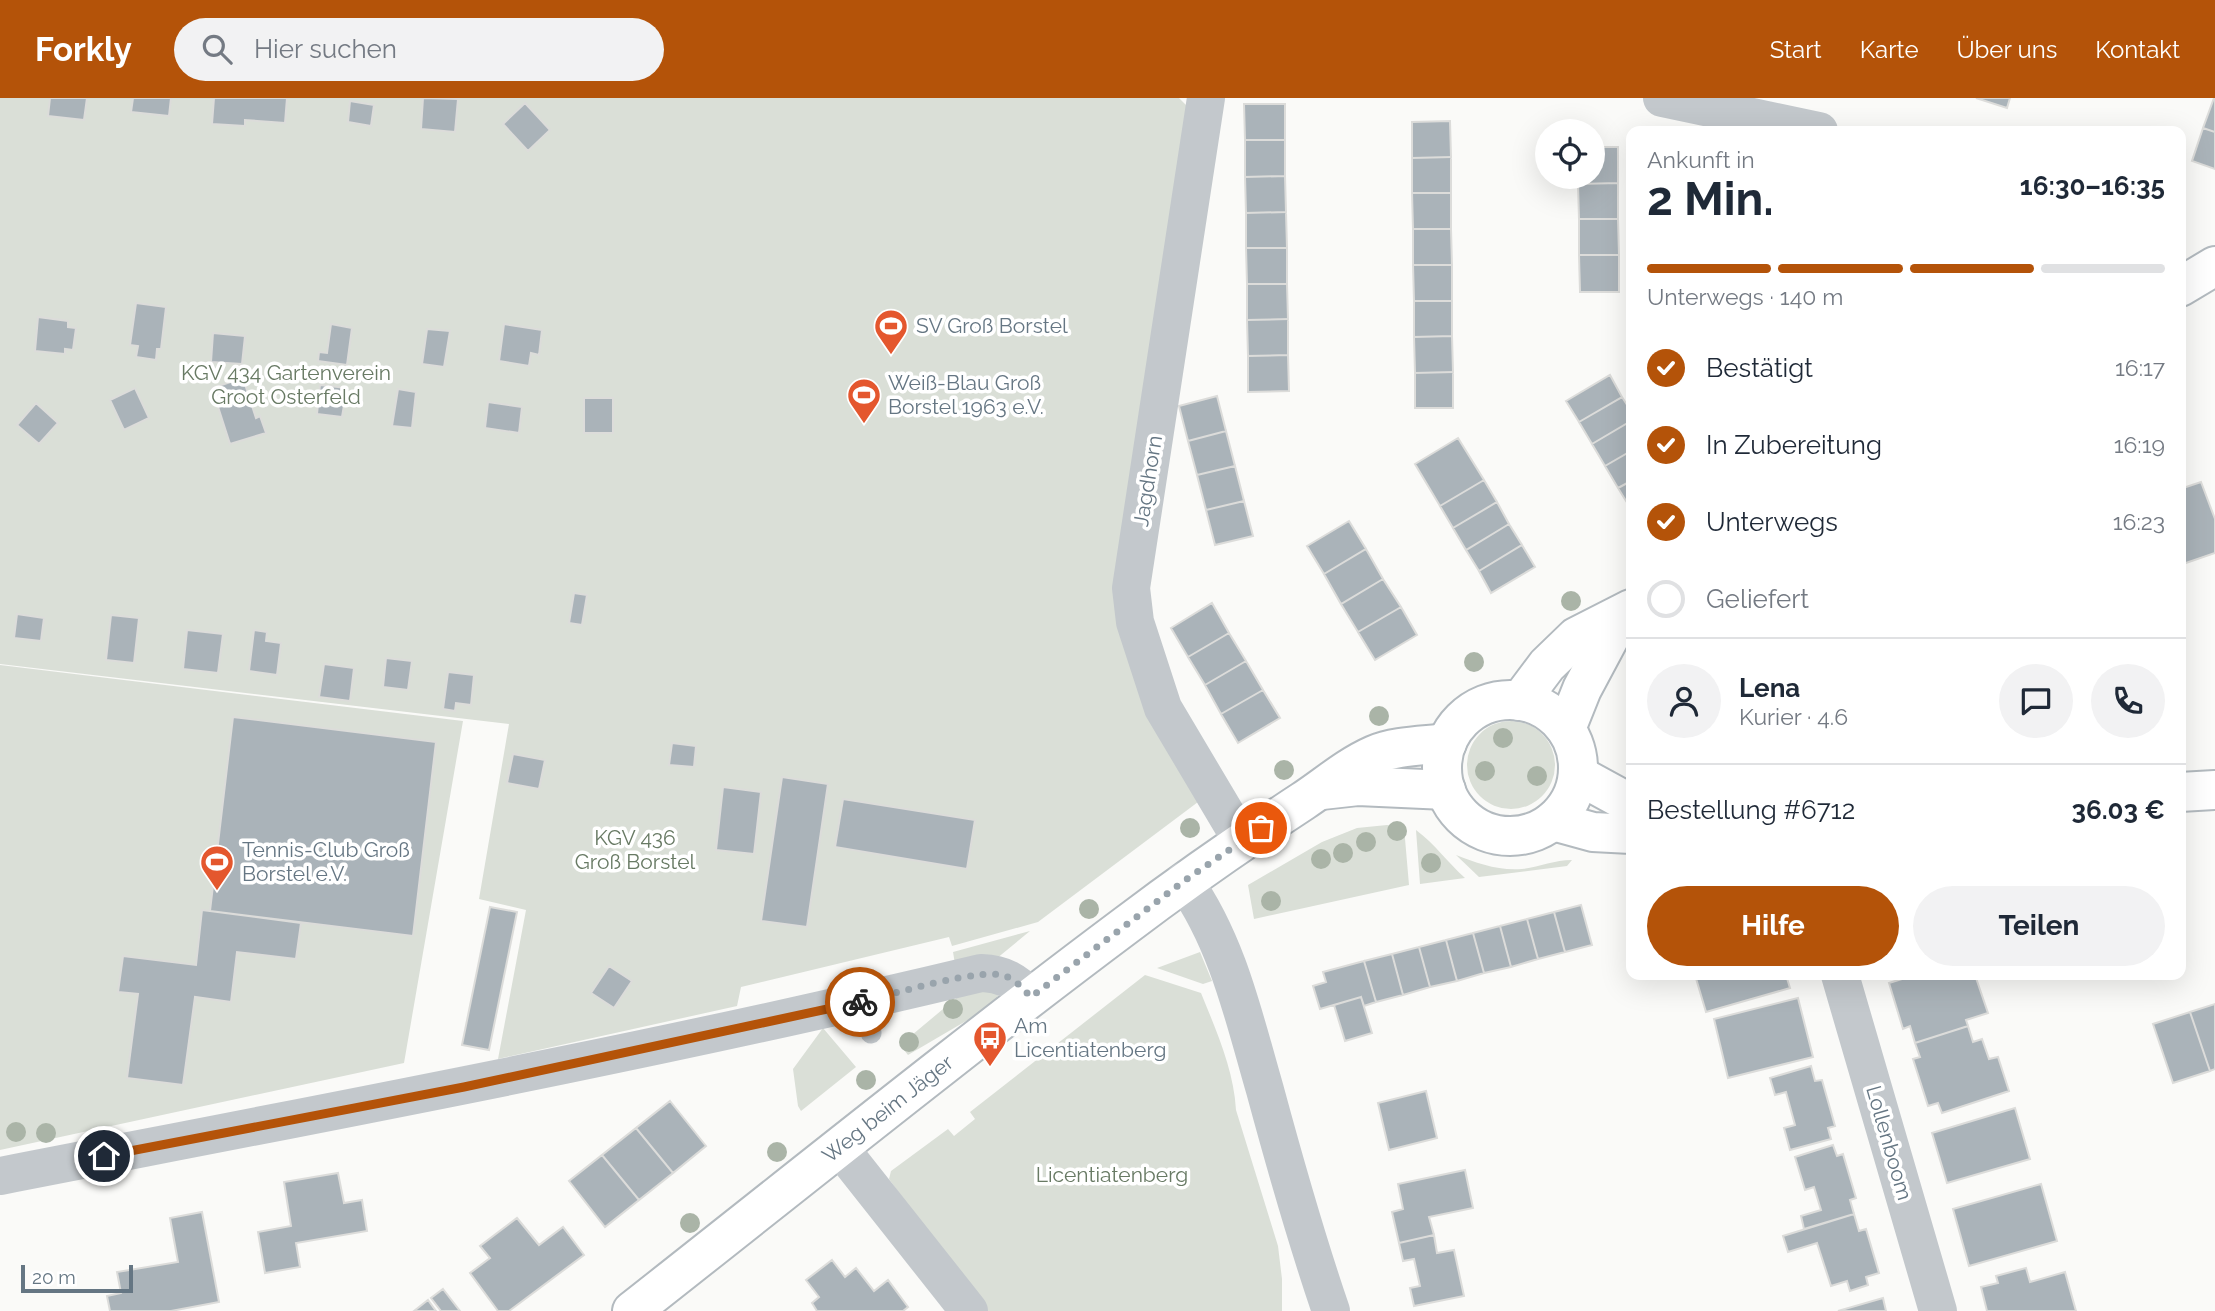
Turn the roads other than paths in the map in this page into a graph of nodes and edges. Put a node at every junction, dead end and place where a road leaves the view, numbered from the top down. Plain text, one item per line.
1 (1206, 98) edge
2 (1662, 98) edge
3 (1795, 126) edge
4 (2215, 266) edge
5 (2186, 283) edge
6 (1626, 613) edge
7 (1520, 701) junction
8 (1566, 729) junction
9 (1447, 743) junction
10 (1578, 775) junction
11 (1319, 790) junction
12 (1446, 790) junction
13 (2215, 790) edge
14 (2186, 792) edge
15 (1626, 801) edge
16 (1553, 821) junction
17 (1626, 834) edge
18 (1242, 841) junction
19 (1184, 881) junction
20 (1841, 980) edge
21 (1031, 997) junction
22 (841, 1147) junction
23 (0, 1176) edge
24 (632, 1311) edge
25 (969, 1311) edge
26 (1331, 1311) edge
27 (1938, 1311) edge

1 - 18 street, Jagdhorn
2 - 3 street
4 - 5 street
6 - 7 street
6 - 8 street
7 - 8 street
7 - 9 street
8 - 10 street
9 - 11 street, Weg beim Jäger
9 - 12 street
10 - 15 street
10 - 16 street
11 - 12 street, Weg beim Jäger
11 - 18 street, Weg beim Jäger
12 - 16 street
13 - 14 street
16 - 17 street
18 - 19 street, Weg beim Jäger
19 - 21 street, Weg beim Jäger
19 - 26 street
20 - 27 street, Lollenboom
21 - 22 street, Weg beim Jäger
21 - 23 street
22 - 24 street, Weg beim Jäger
22 - 25 street

